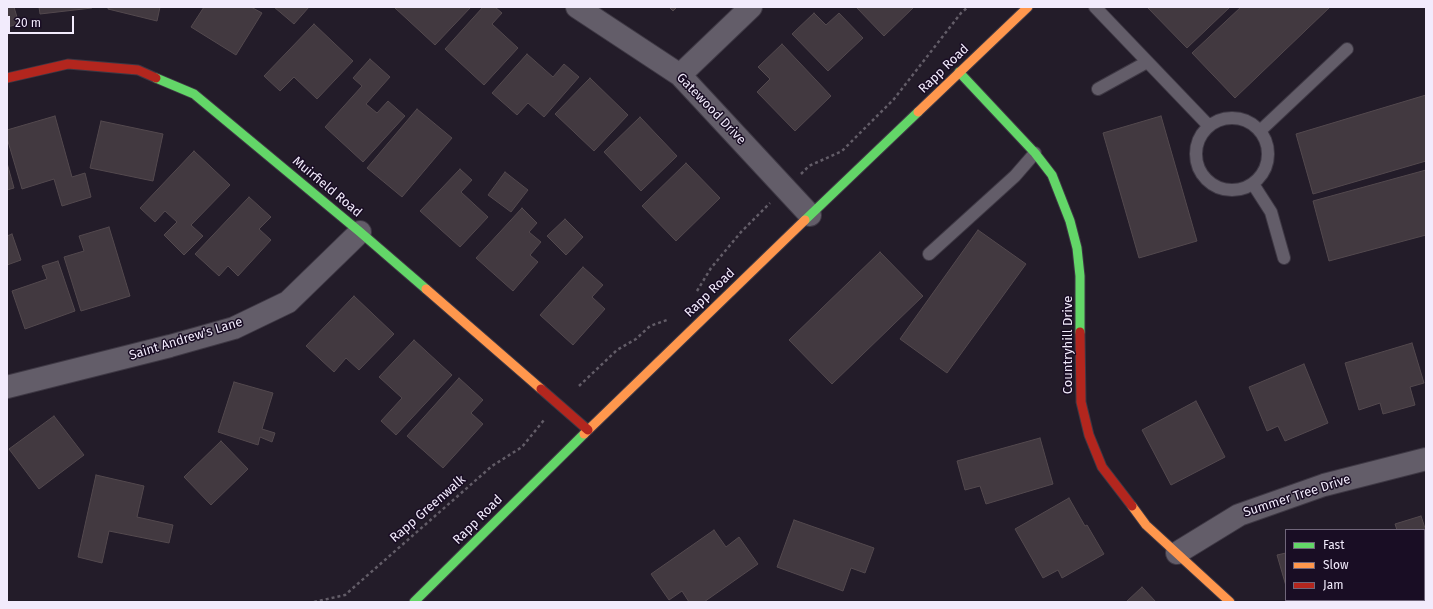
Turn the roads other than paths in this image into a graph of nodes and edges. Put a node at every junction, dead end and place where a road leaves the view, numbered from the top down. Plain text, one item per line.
1 (577, 7) edge
2 (751, 7) edge
3 (1028, 7) edge
4 (1095, 7) edge
5 (1347, 49) dead end
6 (1147, 62) junction
7 (959, 72) junction
8 (680, 75) junction
9 (7, 78) edge
10 (1098, 89) dead end
11 (1209, 126) junction
12 (1261, 130) junction
13 (1035, 152) junction
14 (1253, 184) junction
15 (810, 215) junction
16 (360, 232) junction
17 (929, 254) dead end
18 (1284, 258) dead end
19 (7, 387) edge
20 (588, 430) junction
21 (1426, 458) edge
22 (1177, 553) junction
23 (414, 602) edge
24 (1230, 602) edge

1 - 8 street, Gatewood Drive
2 - 8 street
3 - 7 street, Rapp Road
4 - 6 lane
5 - 12 lane
6 - 10 lane
6 - 11 lane
7 - 13 street, Countryhill Drive
7 - 15 street, Rapp Road
8 - 15 street, Gatewood Drive
9 - 16 street, Muirfield Road
11 - 12 lane
11 - 14 lane
12 - 14 lane
13 - 17 lane
13 - 22 street, Countryhill Drive
14 - 18 lane
15 - 20 street, Rapp Road
16 - 19 street, Saint Andrew's Lane
16 - 20 street, Muirfield Road
20 - 23 street, Rapp Road
21 - 22 street, Summer Tree Drive
22 - 24 street, Countryhill Drive

